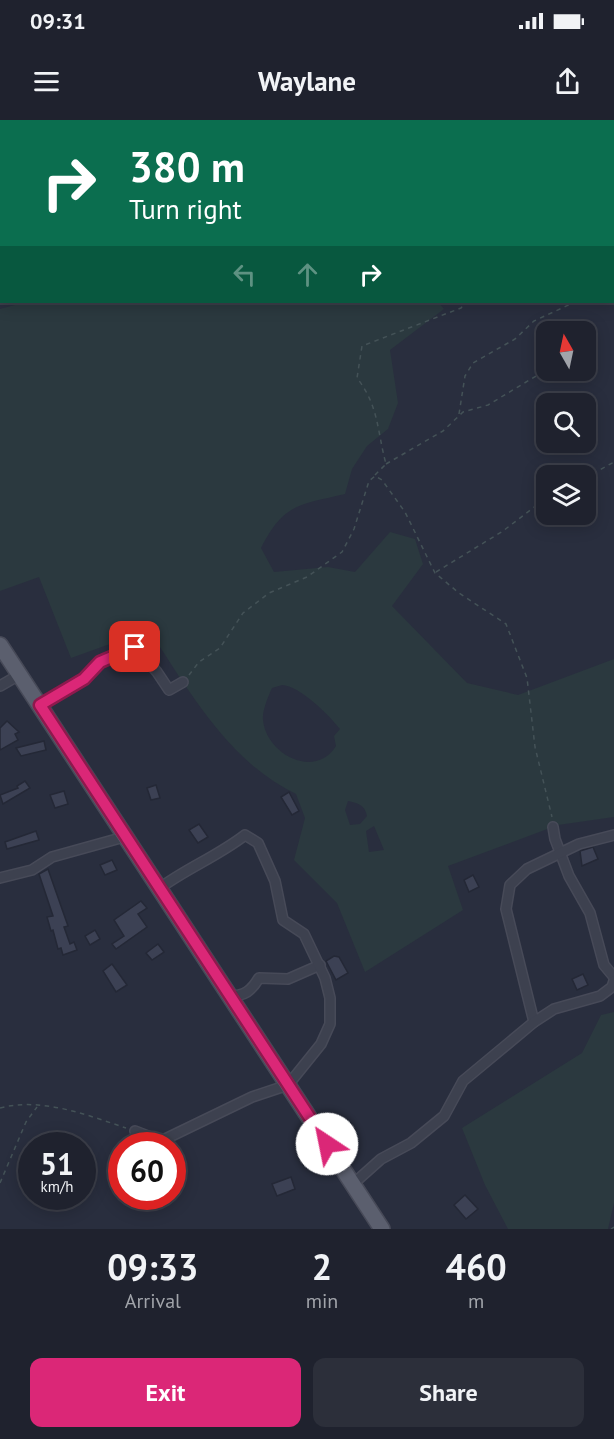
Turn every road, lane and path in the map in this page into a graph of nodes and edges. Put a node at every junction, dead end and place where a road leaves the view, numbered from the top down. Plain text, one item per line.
1 (465, 303) edge
2 (561, 303) edge
3 (573, 303) edge
4 (563, 307) junction
5 (536, 376) edge
6 (459, 415) junction
7 (614, 462) edge
8 (386, 464) junction
9 (596, 472) edge
10 (375, 476) junction
11 (536, 506) edge
12 (435, 573) junction
13 (0, 645) edge
14 (19, 675) junction
15 (183, 682) joint
16 (0, 686) edge
17 (40, 705) junction
18 (554, 827) joint
19 (614, 835) edge
20 (124, 837) junction
21 (560, 853) junction
22 (0, 878) edge
23 (160, 888) junction
24 (320, 965) junction
25 (613, 983) edge
26 (229, 996) junction
27 (534, 1023) junction
28 (288, 1084) junction
29 (38, 1106) junction
30 (0, 1108) edge
31 (135, 1131) joint
32 (0, 1183) edge
33 (353, 1184) junction
34 (382, 1229) edge

1 - 8 path
2 - 4 path
3 - 4 path
4 - 6 path
5 - 6 path
6 - 8 path
7 - 9 path
8 - 10 path
10 - 12 path
10 - 15 path
11 - 12 path
12 - 18 path
13 - 14 main road
14 - 16 street
14 - 17 main road
15 - 17 street
17 - 20 main road
18 - 21 street
19 - 21 street
20 - 22 street
20 - 23 main road
21 - 25 street
21 - 27 street
23 - 24 street
23 - 26 main road
24 - 26 street
24 - 28 street
25 - 27 street
26 - 28 main road
27 - 33 street
28 - 31 street
28 - 33 main road
29 - 30 path
29 - 31 path
29 - 32 path
33 - 34 main road

